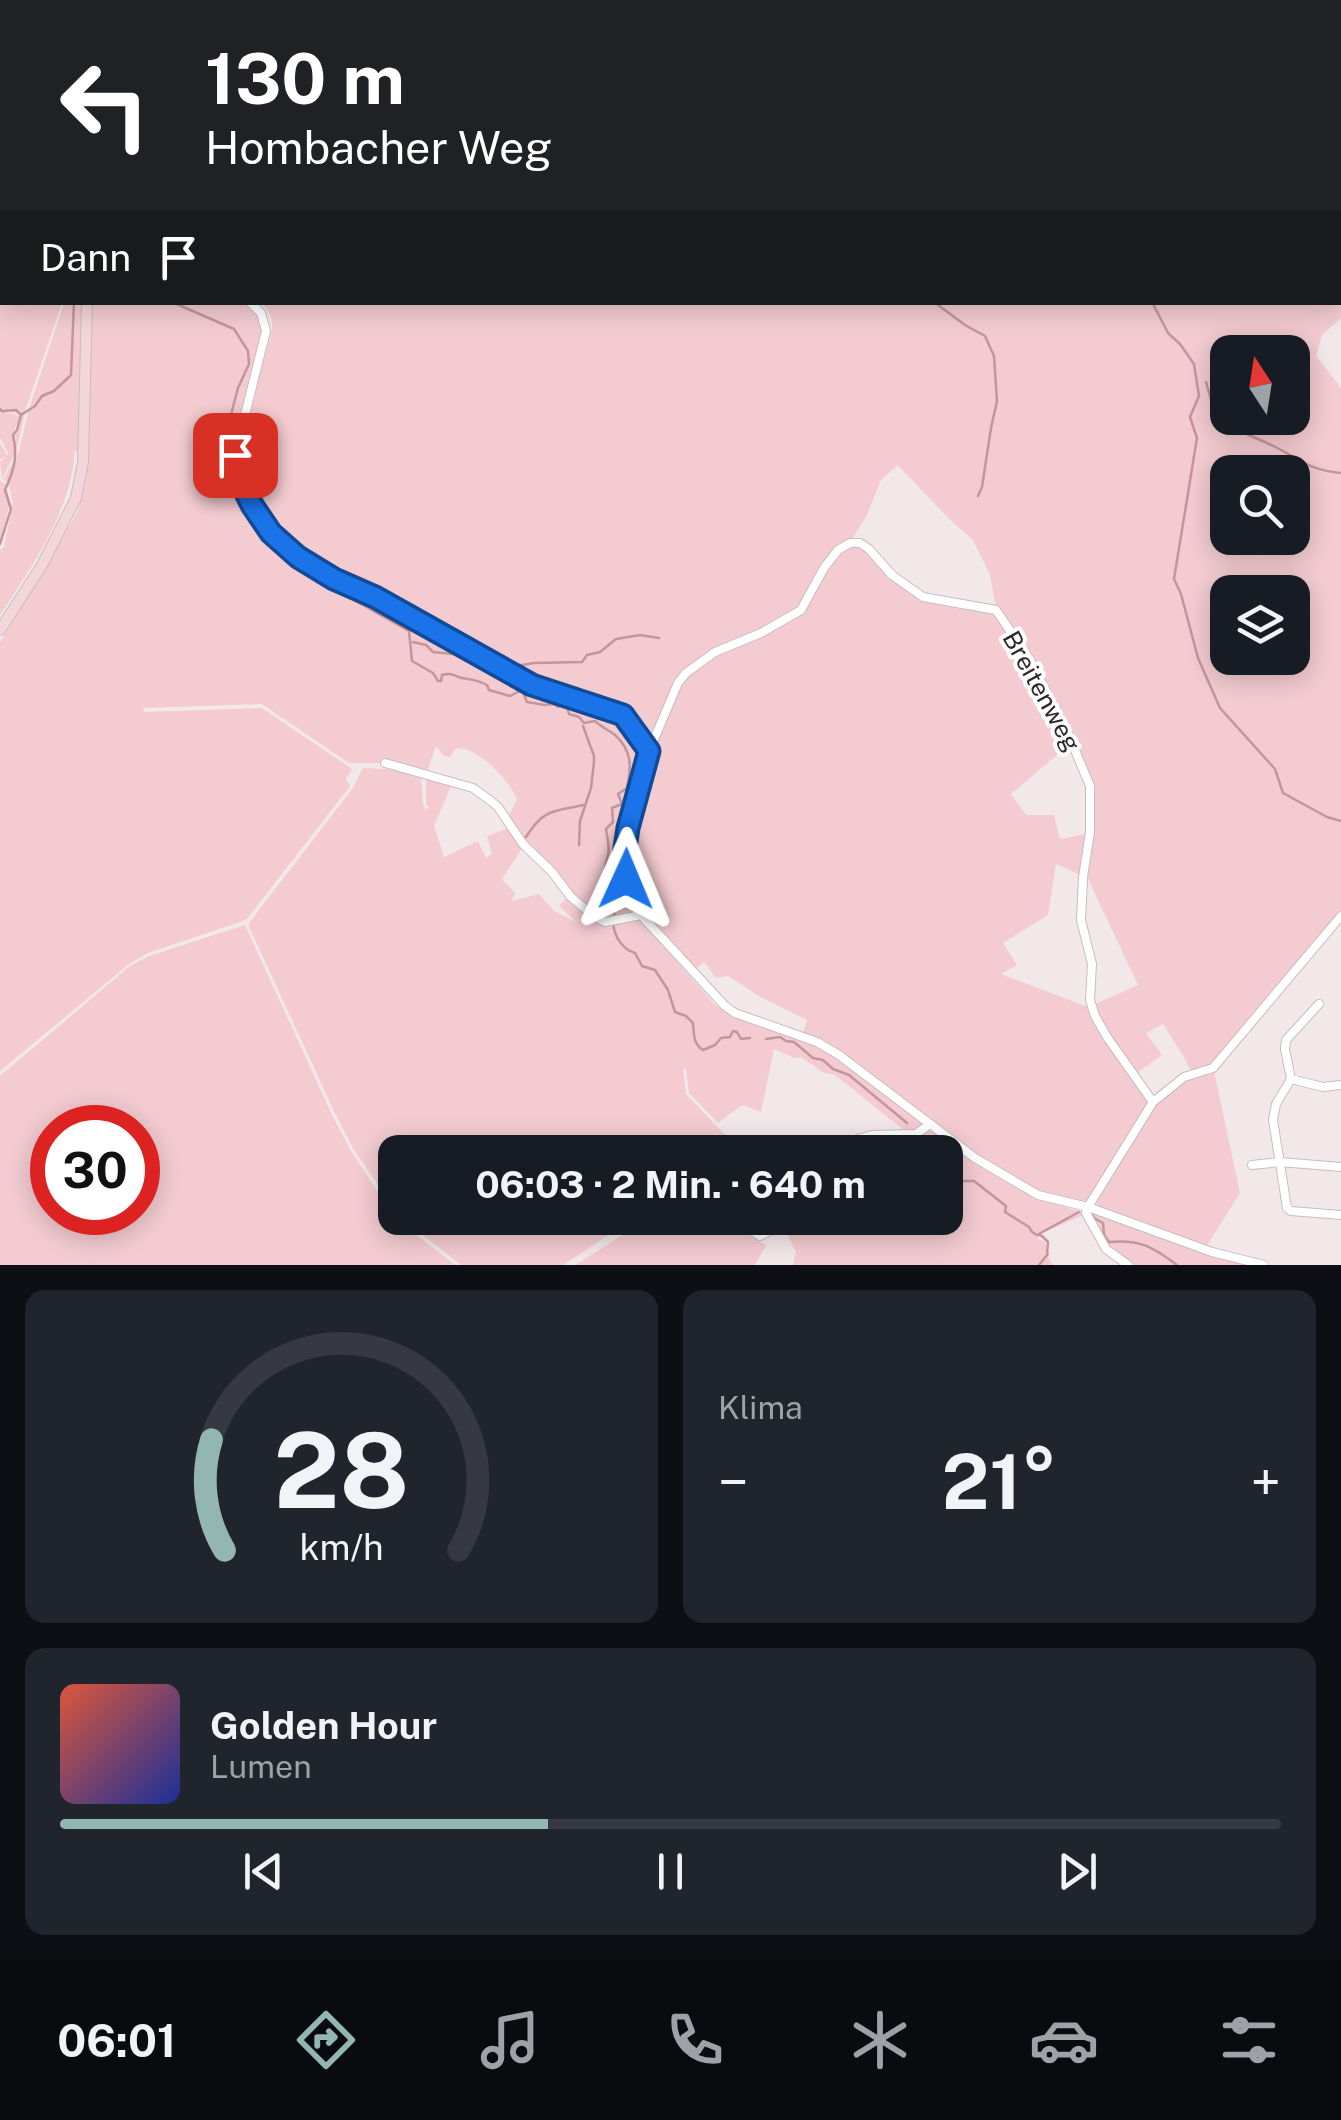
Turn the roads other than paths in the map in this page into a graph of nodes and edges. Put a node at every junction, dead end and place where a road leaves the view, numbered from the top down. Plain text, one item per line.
1 (87, 305) edge
2 (253, 305) edge
3 (0, 630) edge
4 (649, 751) junction
5 (385, 763) dead end
6 (641, 915) junction
7 (1341, 916) edge
8 (1319, 1004) dead end
9 (1291, 1079) junction
10 (1341, 1085) edge
11 (1153, 1102) junction
12 (930, 1124) junction
13 (881, 1135) edge
14 (1280, 1162) junction
15 (1252, 1166) dead end
16 (1341, 1167) edge
17 (1088, 1207) junction
18 (1341, 1215) edge
19 (1128, 1265) edge
20 (1264, 1265) edge

1 - 3 main road
2 - 4 street
4 - 6 street
4 - 11 street, Breitenweg
5 - 6 street
6 - 12 street
7 - 11 street
8 - 9 street
9 - 10 street
9 - 14 street
11 - 17 street
12 - 13 street
12 - 17 street
14 - 15 street
14 - 16 street
14 - 18 street
17 - 19 street
17 - 20 street

